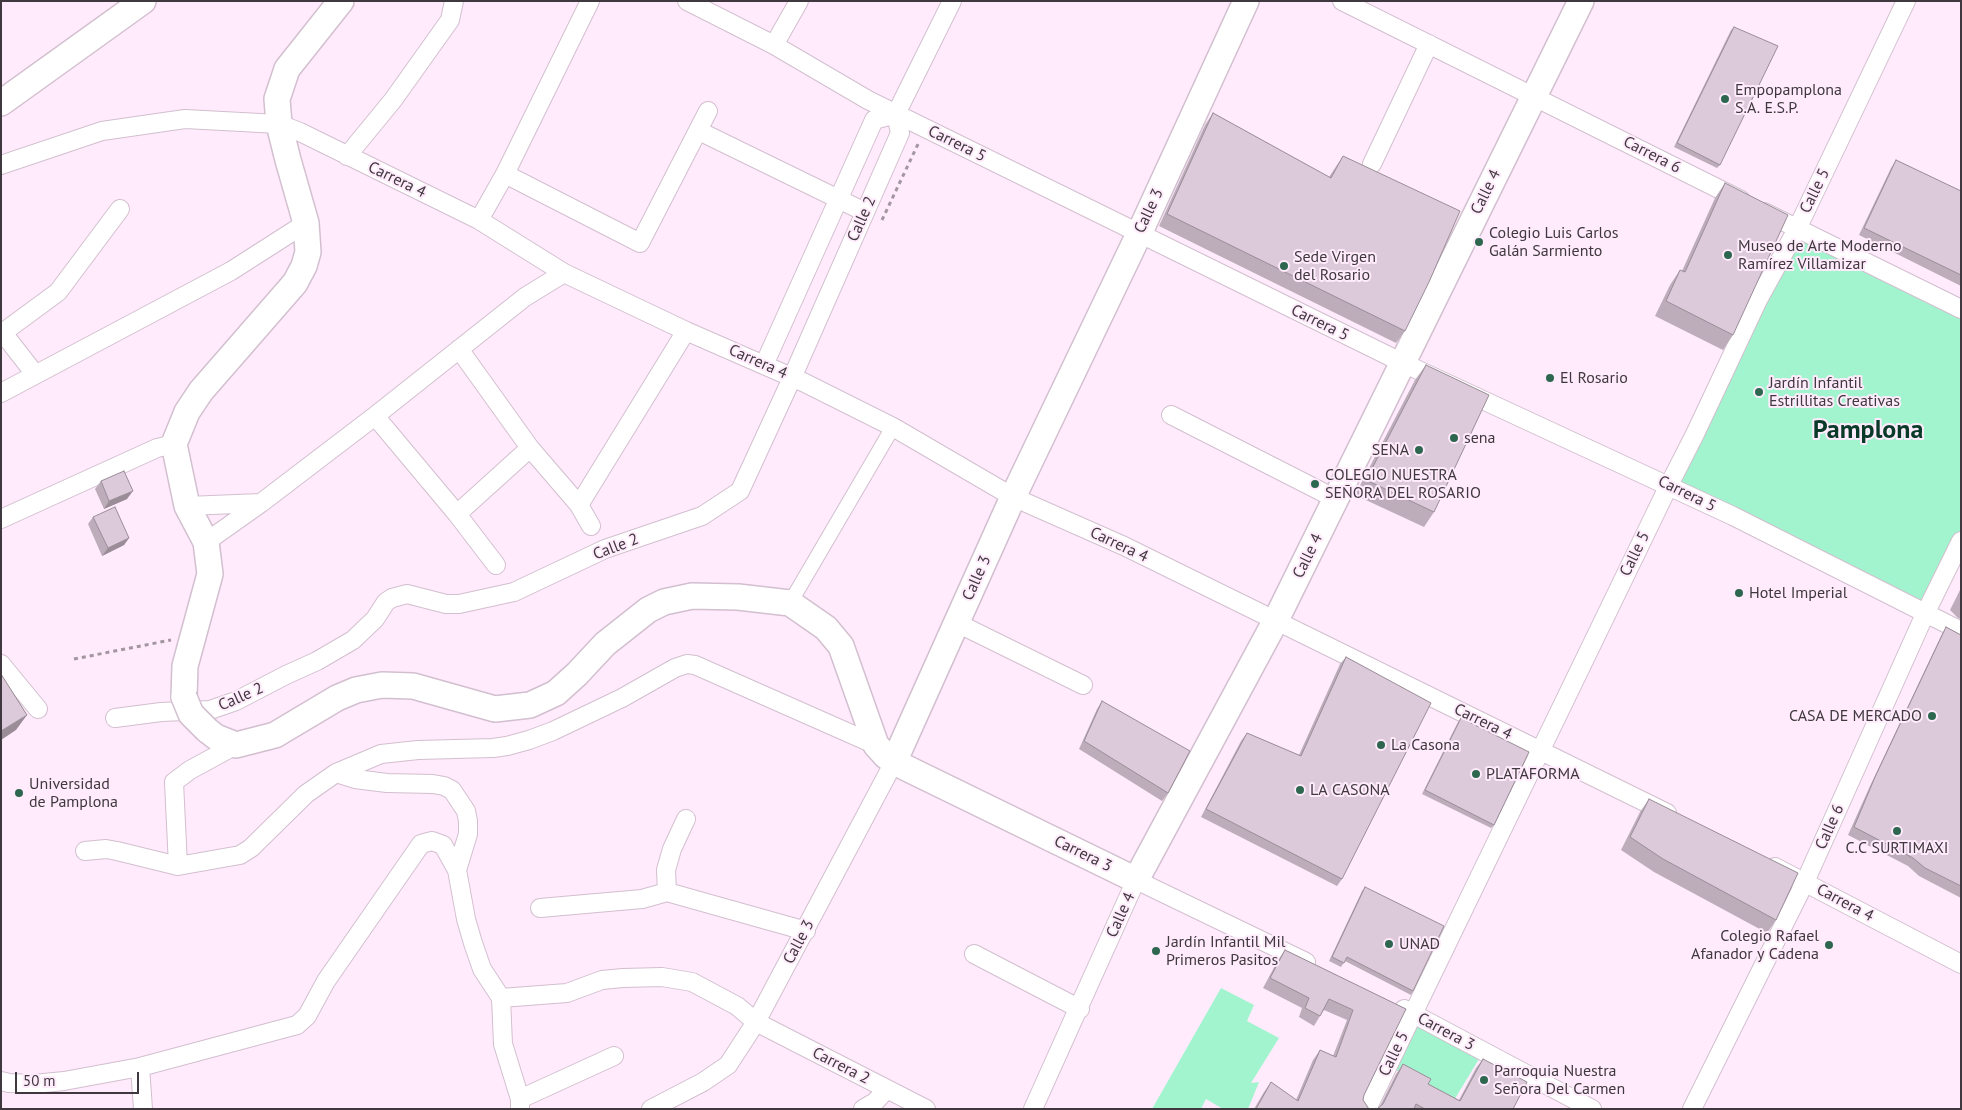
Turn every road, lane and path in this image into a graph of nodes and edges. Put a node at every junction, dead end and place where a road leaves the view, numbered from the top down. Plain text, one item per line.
1 (142, 1) edge
2 (341, 1) edge
3 (454, 1) edge
4 (590, 1) edge
5 (686, 1) edge
6 (799, 1) edge
7 (952, 1) edge
8 (1246, 1) edge
9 (1342, 1) edge
10 (1580, 1) edge
11 (1906, 1) edge
12 (1429, 44) junction
13 (774, 45) junction
14 (1534, 95) junction
15 (1, 103) edge
16 (708, 111) dead end
17 (896, 114) junction
18 (279, 124) junction
19 (699, 131) junction
20 (347, 156) junction
21 (1372, 164) dead end
22 (1, 165) edge
23 (505, 174) junction
24 (838, 200) junction
25 (120, 209) dead end
26 (865, 212) junction
27 (479, 220) junction
28 (306, 223) junction
29 (1797, 229) junction
30 (1138, 234) junction
31 (564, 273) junction
32 (1961, 310) edge
33 (686, 330) junction
34 (2, 333) edge
35 (459, 349) junction
36 (1403, 363) junction
37 (764, 365) junction
38 (35, 374) junction
39 (792, 378) junction
40 (1, 393) edge
41 (1171, 415) dead end
42 (375, 416) junction
43 (894, 427) junction
44 (174, 444) junction
45 (530, 448) junction
46 (1669, 485) junction
47 (1013, 497) junction
48 (1336, 499) junction
49 (261, 503) junction
50 (579, 505) junction
51 (187, 506) junction
52 (457, 514) junction
53 (1, 519) edge
54 (591, 526) dead end
55 (1961, 541) edge
56 (206, 542) junction
57 (496, 565) dead end
58 (790, 603) junction
59 (1925, 614) junction
60 (1276, 620) junction
61 (957, 623) junction
62 (1961, 631) edge
63 (192, 636) junction
64 (74, 659) dead end
65 (1, 664) edge
66 (1083, 685) dead end
67 (38, 709) dead end
68 (115, 718) dead end
69 (236, 745) junction
70 (876, 745) junction
71 (1541, 751) junction
72 (894, 762) junction
73 (336, 773) junction
74 (686, 819) dead end
75 (1682, 821) edge
76 (85, 851) dead end
77 (1761, 860) edge
78 (178, 866) junction
79 (457, 870) junction
80 (1136, 880) junction
81 (1805, 882) junction
82 (667, 892) junction
83 (540, 908) dead end
84 (806, 931) junction
85 (974, 954) dead end
86 (1961, 964) edge
87 (1324, 971) edge
88 (501, 998) junction
89 (1387, 1001) edge
90 (1080, 1008) junction
91 (1414, 1014) junction
92 (756, 1022) junction
93 (614, 1056) dead end
94 (140, 1067) junction
95 (1, 1081) edge
96 (888, 1089) junction
97 (520, 1104) edge
98 (143, 1109) edge
99 (651, 1109) edge
100 (863, 1109) edge
101 (926, 1109) edge
102 (1033, 1109) edge
103 (1367, 1109) edge
104 (1592, 1109) edge
105 (1692, 1109) edge

1 - 15 main road
2 - 18 main road
3 - 20 street
4 - 23 street
5 - 13 street, Carrera 5
6 - 13 street
7 - 17 street
8 - 30 main road, Calle 3
9 - 12 street, Carrera 6
10 - 14 main road, Calle 4
11 - 29 street, Calle 5
12 - 14 street, Carrera 6
12 - 21 street
13 - 17 street, Carrera 5
14 - 29 street, Carrera 6
14 - 36 main road, Calle 4
16 - 19 street
17 - 24 street, Calle 2
17 - 26 street, Calle 2
17 - 30 street, Carrera 5
18 - 20 street, Carrera 4
18 - 22 street, Carrera 4
18 - 28 main road
19 - 23 street
19 - 24 street
20 - 27 street, Carrera 4
23 - 27 street
24 - 26 street
24 - 37 street, Calle 2
25 - 34 street
26 - 39 street, Calle 2
27 - 31 street, Carrera 4
28 - 38 street
28 - 44 main road
29 - 32 street, Carrera 6
29 - 46 street, Calle 5
30 - 36 street, Carrera 5
30 - 47 main road, Calle 3
31 - 33 street, Carrera 4
31 - 35 street
33 - 37 street, Carrera 4
33 - 50 street
34 - 38 street
35 - 42 street
35 - 45 street
36 - 46 street, Carrera 5
36 - 48 main road, Calle 4
37 - 39 street, Carrera 4
38 - 40 street
39 - 43 street, Carrera 4
39 - 68 street, Calle 2
41 - 48 street
42 - 49 street
42 - 52 street
43 - 47 street, Carrera 4
43 - 58 street
44 - 51 main road
44 - 53 street
45 - 50 street
45 - 52 street
46 - 59 street, Carrera 5
46 - 71 street, Calle 5
47 - 60 street, Carrera 4
47 - 61 main road, Calle 3
48 - 60 main road, Calle 4
49 - 51 street
49 - 56 street
50 - 54 street
51 - 56 main road
52 - 57 street
55 - 59 street, Calle 6
56 - 63 main road
58 - 69 main road
58 - 70 main road
59 - 62 street, Carrera 5
59 - 81 street, Calle 6
60 - 71 street, Carrera 4
60 - 80 main road, Calle 4
61 - 66 street
61 - 72 main road, Calle 3
63 - 64 path
63 - 69 main road, bridge
65 - 67 street
69 - 78 street
70 - 72 main road, Carrera 3
70 - 73 street
71 - 75 street, Carrera 4
71 - 91 street, Calle 5
72 - 80 main road, Carrera 3
72 - 84 street, Calle 3
73 - 78 street
73 - 79 street
74 - 82 street
76 - 78 street
77 - 81 street, Carrera 4
79 - 88 street
79 - 94 street
80 - 87 street, Carrera 3
80 - 90 street, Calle 4
81 - 86 street, Carrera 4
81 - 105 street, Calle 6
82 - 83 street
82 - 84 street
84 - 92 street, Calle 3
85 - 90 street
88 - 92 street, Carrera 2
88 - 97 street
89 - 91 street, Carrera 3
90 - 102 street, Calle 4
91 - 103 street, Calle 5
91 - 104 street, Carrera 3
92 - 96 street, Carrera 2
92 - 99 street, Calle 3
93 - 97 street
94 - 95 street
94 - 98 street
96 - 100 street
96 - 101 street, Carrera 2

